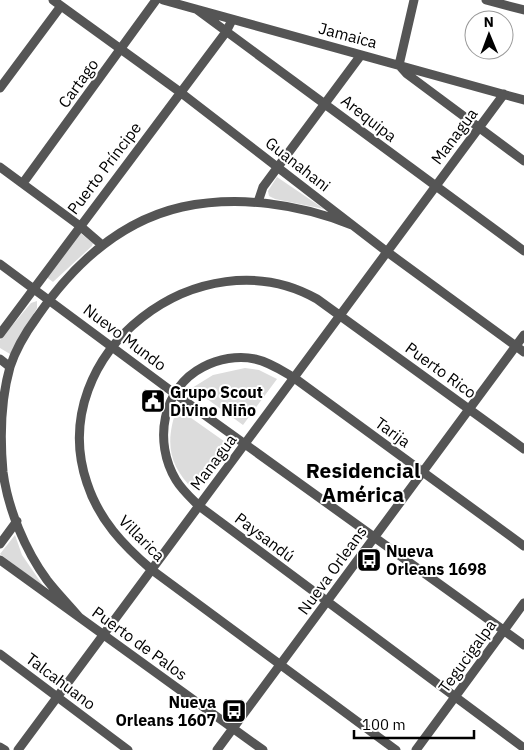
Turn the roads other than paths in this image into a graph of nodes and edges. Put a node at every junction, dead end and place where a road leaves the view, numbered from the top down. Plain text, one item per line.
1 (156, 0) edge
2 (163, 0) edge
3 (414, 0) edge
4 (489, 0) edge
5 (57, 3) edge
6 (196, 9) junction
7 (524, 10) edge
8 (232, 20) junction
9 (226, 32) junction
10 (122, 49) junction
11 (361, 54) junction
12 (399, 65) junction
13 (0, 88) edge
14 (180, 92) junction
15 (504, 94) junction
16 (524, 100) edge
17 (324, 102) junction
18 (479, 128) junction
19 (524, 161) edge
20 (0, 166) edge
21 (278, 166) junction
22 (23, 183) junction
23 (435, 187) junction
24 (258, 202) junction
25 (352, 225) junction
26 (80, 226) junction
27 (102, 245) junction
28 (386, 251) junction
29 (524, 251) edge
30 (0, 264) edge
31 (33, 288) junction
32 (49, 300) junction
33 (341, 316) junction
34 (0, 334) edge
35 (524, 335) edge
36 (112, 346) junction
37 (516, 346) junction
38 (524, 352) edge
39 (0, 359) edge
40 (10, 367) junction
41 (293, 377) junction
42 (174, 393) junction
43 (470, 408) junction
44 (246, 444) junction
45 (524, 449) edge
46 (423, 472) junction
47 (199, 506) junction
48 (17, 521) junction
49 (374, 538) junction
50 (0, 544) edge
51 (524, 546) edge
52 (0, 560) edge
53 (152, 570) junction
54 (327, 603) junction
55 (524, 603) edge
56 (79, 617) junction
57 (504, 630) junction
58 (104, 634) junction
59 (524, 645) edge
60 (0, 654) edge
61 (282, 664) junction
62 (57, 697) junction
63 (455, 698) junction
64 (233, 728) junction
65 (0, 747) edge
66 (524, 748) edge
67 (4, 750) edge
68 (18, 750) edge
69 (128, 750) edge
70 (217, 750) edge
71 (263, 750) edge
72 (396, 750) edge
73 (416, 750) edge

1 - 10 street, Cartago
2 - 6 street, Jamaica
3 - 12 street
4 - 7 street
5 - 10 street, Guanahani
5 - 13 street
6 - 8 street, Jamaica
6 - 9 street, Arequipa
8 - 9 street, Puerto Príncipe
8 - 11 street, Jamaica
9 - 14 street, Puerto Príncipe
9 - 17 street, Arequipa
10 - 14 street, Guanahani
10 - 22 street, Cartago
11 - 12 street, Jamaica
11 - 17 street
12 - 15 street, Jamaica
12 - 18 street
14 - 21 street, Guanahani
14 - 26 street, Puerto Príncipe
15 - 16 street, Jamaica
15 - 18 street, Managua
17 - 21 street
17 - 23 street, Arequipa
18 - 19 street
18 - 23 street, Managua
20 - 22 street
21 - 24 street
21 - 25 street, Guanahani
22 - 26 street
23 - 28 street, Managua
23 - 29 street, Arequipa
24 - 25 street
24 - 27 street
25 - 28 street, Guanahani
26 - 27 street
26 - 31 street, Puerto Príncipe
27 - 32 street
28 - 33 street, Managua
28 - 37 street, Guanahani
30 - 31 street, Nuevo Mundo
31 - 32 street, Nuevo Mundo
31 - 34 street, Puerto Príncipe
32 - 36 street, Nuevo Mundo
32 - 40 street
33 - 36 street, Villarica
33 - 41 street, Managua
33 - 43 street, Puerto Rico
35 - 37 street, Nueva Orleans
36 - 42 street, Nuevo Mundo
36 - 53 street, Villarica
37 - 38 street, Guanahani
37 - 43 street, Nueva Orleans
39 - 40 street
40 - 48 street
41 - 42 street, Paysandú
41 - 44 street, Managua
41 - 46 street, Tarija
42 - 44 street, Nuevo Mundo
42 - 47 street, Paysandú
43 - 45 street, Puerto Rico
43 - 46 street, Nueva Orleans
44 - 47 street, Managua
44 - 49 street, Nuevo Mundo
46 - 49 street, Nueva Orleans
46 - 51 street, Tarija
47 - 53 street, Managua
47 - 54 street, Paysandú
48 - 50 street
48 - 56 street
49 - 54 street, Nueva Orleans
49 - 57 street, Nuevo Mundo
52 - 56 street, Puerto de Palos
53 - 58 street, Managua
53 - 61 street, Villarica
54 - 61 street, Nueva Orleans
54 - 63 street, Paysandú
55 - 57 street, Tegucigalpa
56 - 58 street, Puerto de Palos
57 - 59 street, Nuevo Mundo
57 - 63 street, Tegucigalpa
58 - 62 street, Managua
58 - 64 street, Puerto de Palos
60 - 62 street, Talcahuano
61 - 64 street, Nueva Orleans
61 - 72 street, Villarica
62 - 68 street, Managua
62 - 69 street, Talcahuano
63 - 66 street, Paysandú
63 - 73 street, Tegucigalpa
64 - 70 street, Nueva Orleans
64 - 71 street, Puerto de Palos
65 - 67 street

